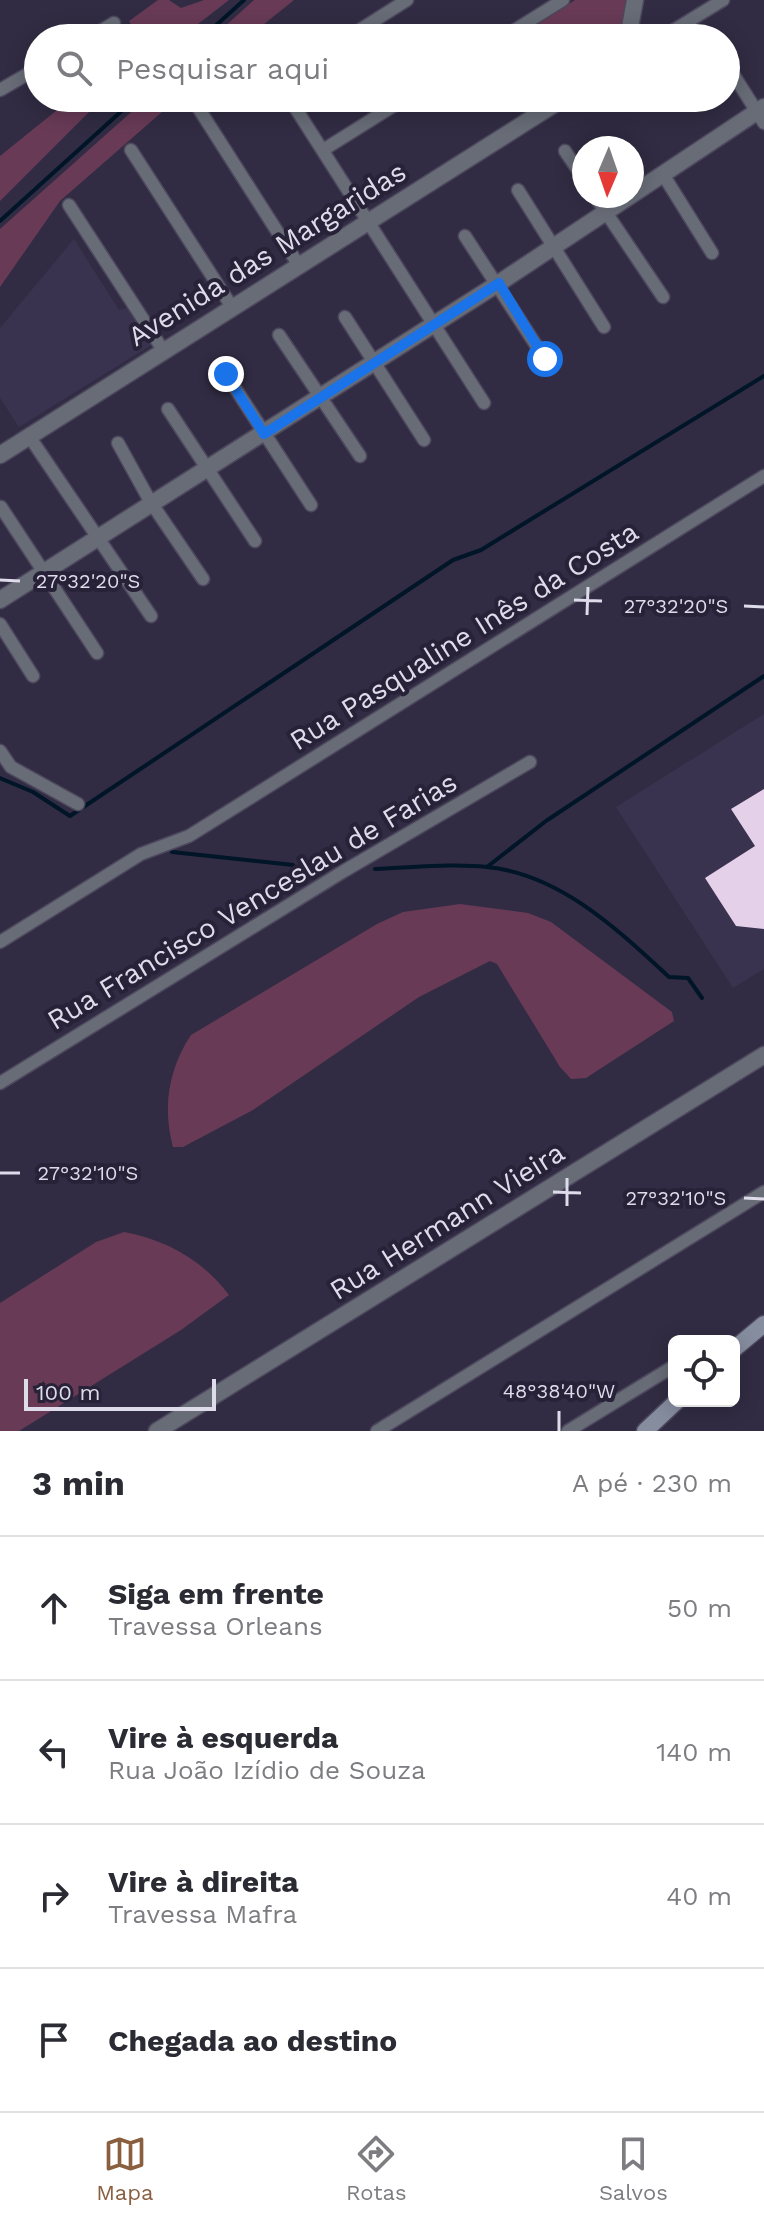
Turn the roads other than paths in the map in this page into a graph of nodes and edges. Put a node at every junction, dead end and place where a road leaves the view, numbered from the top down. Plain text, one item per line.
1 (407, 0) edge
2 (563, 0) edge
3 (635, 0) edge
4 (723, 0) edge
5 (369, 24) edge
6 (524, 24) edge
7 (631, 24) edge
8 (684, 24) edge
9 (24, 76) edge
10 (740, 83) edge
11 (0, 90) edge
12 (201, 112) edge
13 (298, 112) edge
14 (384, 112) edge
15 (541, 112) edge
16 (761, 114) edge
17 (131, 150) dead end
18 (323, 150) junction
19 (565, 151) dead end
20 (572, 161) edge
21 (664, 176) junction
22 (518, 190) dead end
23 (69, 205) dead end
24 (603, 208) edge
25 (606, 212) junction
26 (367, 220) junction
27 (465, 236) dead end
28 (555, 245) junction
29 (712, 253) dead end
30 (298, 264) junction
31 (499, 283) junction
32 (663, 297) dead end
33 (232, 307) junction
34 (345, 317) dead end
35 (434, 323) junction
36 (604, 327) dead end
37 (279, 335) dead end
38 (163, 350) junction
39 (545, 359) dead end
40 (375, 362) junction
41 (226, 374) dead end
42 (319, 397) junction
43 (484, 403) dead end
44 (168, 409) dead end
45 (264, 434) junction
46 (29, 436) junction
47 (424, 440) dead end
48 (118, 443) dead end
49 (0, 455) edge
50 (360, 456) dead end
51 (208, 467) junction
52 (764, 476) edge
53 (150, 501) junction
54 (311, 505) dead end
55 (1, 507) edge
56 (98, 538) junction
57 (255, 541) dead end
58 (42, 570) junction
59 (203, 579) dead end
60 (0, 600) edge
61 (151, 616) dead end
62 (0, 624) edge
63 (97, 653) dead end
64 (33, 676) dead end
65 (0, 751) edge
66 (530, 762) dead end
67 (78, 804) dead end
68 (0, 942) edge
69 (764, 1055) edge
70 (0, 1083) edge
71 (764, 1192) edge
72 (764, 1324) edge
73 (740, 1344) edge
74 (668, 1370) edge
75 (671, 1407) edge
76 (157, 1431) edge
77 (377, 1431) edge
78 (568, 1431) edge
79 (645, 1431) edge

1 - 5 street
2 - 6 street
3 - 7 street
4 - 8 street
9 - 11 street
10 - 16 street
12 - 30 street
13 - 18 street
14 - 18 street
15 - 26 street, Avenida das Margaridas
16 - 21 street
17 - 33 street
18 - 26 street
19 - 20 street
21 - 25 street
21 - 29 street
22 - 28 street
23 - 38 street
24 - 25 street
25 - 28 street
25 - 32 street
26 - 30 street, Avenida das Margaridas
26 - 35 street
27 - 31 street
28 - 31 street
28 - 36 street
30 - 33 street, Avenida das Margaridas
31 - 35 street
31 - 39 street
33 - 38 street, Avenida das Margaridas
34 - 40 street
35 - 40 street
35 - 43 street
37 - 42 street
38 - 46 street, Avenida das Margaridas
40 - 42 street
40 - 47 street
41 - 45 street
42 - 45 street
42 - 50 street
44 - 51 street
45 - 51 street
45 - 54 street
46 - 49 street, Avenida das Margaridas
46 - 56 street
48 - 53 street
51 - 53 street
51 - 57 street
52 - 68 street, Rua Pasqualine Inês da Costa
53 - 56 street
53 - 59 street
55 - 58 street
56 - 58 street
56 - 61 street
58 - 60 street
58 - 63 street
62 - 64 street
65 - 67 street
66 - 70 street, Rua Francisco Venceslau de Farias
69 - 76 street, Rua Hermann Vieira
71 - 77 street
72 - 73 main road
74 - 78 street
75 - 79 main road

